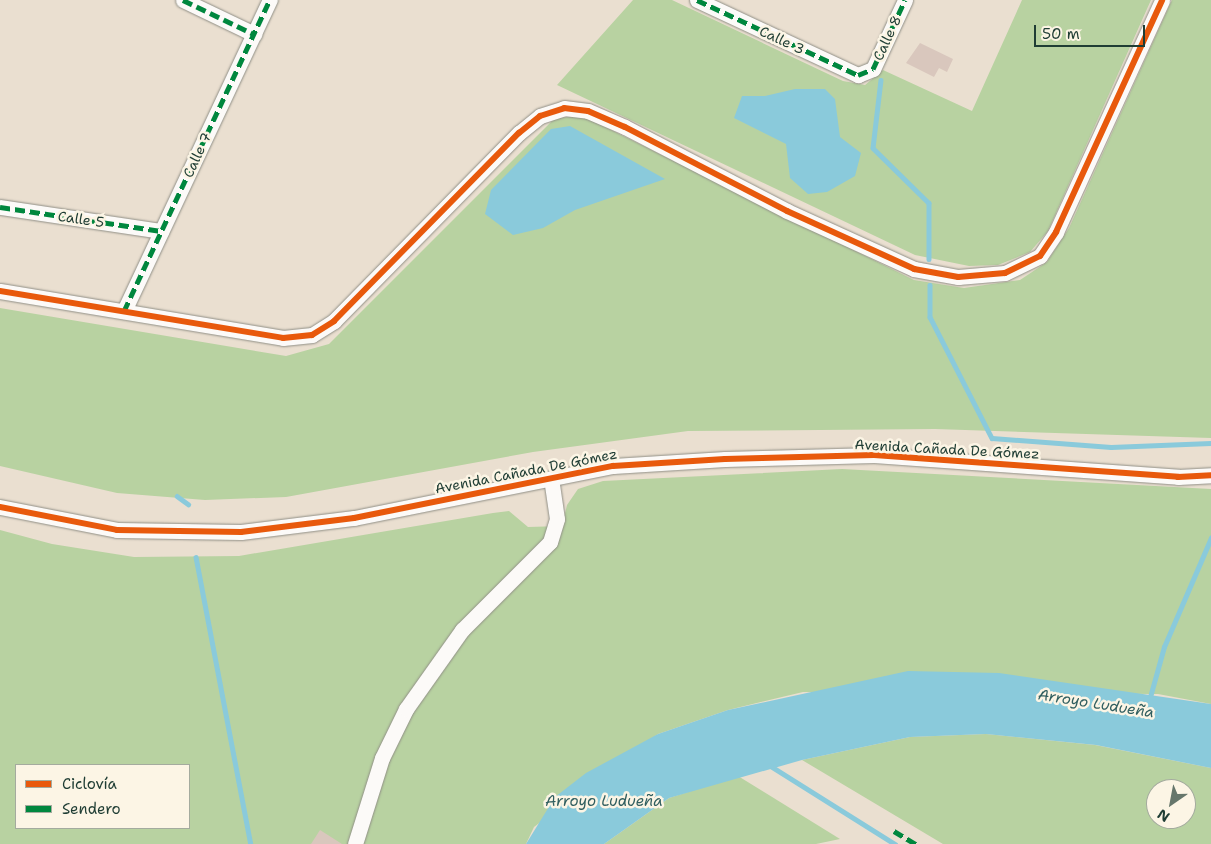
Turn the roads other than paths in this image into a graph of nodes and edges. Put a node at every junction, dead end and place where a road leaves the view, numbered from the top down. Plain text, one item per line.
1 (183, 0) edge
2 (270, 0) edge
3 (697, 0) edge
4 (906, 0) edge
5 (1162, 0) edge
6 (254, 34) junction
7 (867, 75) joint
8 (0, 207) edge
9 (162, 231) junction
10 (0, 291) edge
11 (124, 311) junction
12 (1211, 475) edge
13 (551, 478) junction
14 (0, 507) edge
15 (355, 844) edge

1 - 6 street
2 - 6 street, Calle 7
3 - 7 street, Calle 3
4 - 7 street, Calle 8
5 - 11 street
6 - 9 street, Calle 7
8 - 9 street, Calle 5
9 - 11 street, Calle 7
10 - 11 street
12 - 13 street, Avenida Cañada De Gómez
13 - 14 street, Avenida Cañada De Gómez
13 - 15 street

